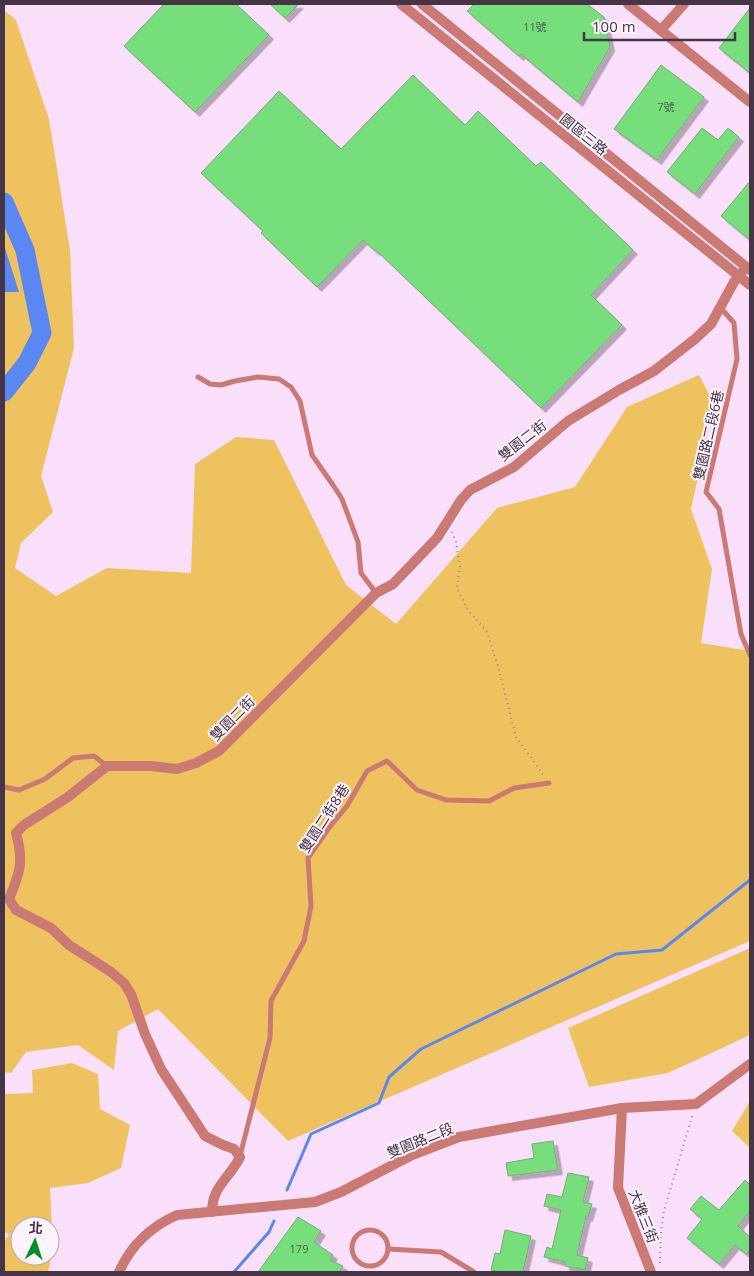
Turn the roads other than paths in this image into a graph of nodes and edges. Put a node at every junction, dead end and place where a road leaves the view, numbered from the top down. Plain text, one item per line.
1 (401, 4) edge
2 (422, 4) edge
3 (628, 4) edge
4 (684, 4) edge
5 (661, 30) junction
6 (750, 102) edge
7 (748, 269) edge
8 (739, 276) junction
9 (750, 285) edge
10 (721, 308) junction
11 (198, 376) dead end
12 (376, 593) junction
13 (750, 655) edge
14 (107, 766) junction
15 (549, 783) road end
16 (4, 787) edge
17 (750, 1064) edge
18 (622, 1108) junction
19 (240, 1157) junction
20 (212, 1212) junction
21 (388, 1249) junction
22 (119, 1272) edge
23 (474, 1272) edge
24 (651, 1272) edge

1 - 8 street, 園區三路
2 - 7 street, 園區三路
3 - 5 street
4 - 5 street
5 - 6 street
7 - 8 street, 雙園二街
8 - 9 street, 園區三路
8 - 10 street, 雙園二街
10 - 12 street, 雙園二街
10 - 13 lane, 雙園路二段6巷
11 - 12 lane
12 - 14 street, 雙園二街
14 - 16 lane
14 - 19 street
15 - 19 lane, 雙園二街8巷
17 - 18 street, 雙園路二段
18 - 20 street, 雙園路二段
18 - 24 street, 大雅三街
19 - 20 street
20 - 22 street, 雙園路二段
21 - 21 lane
21 - 23 lane

